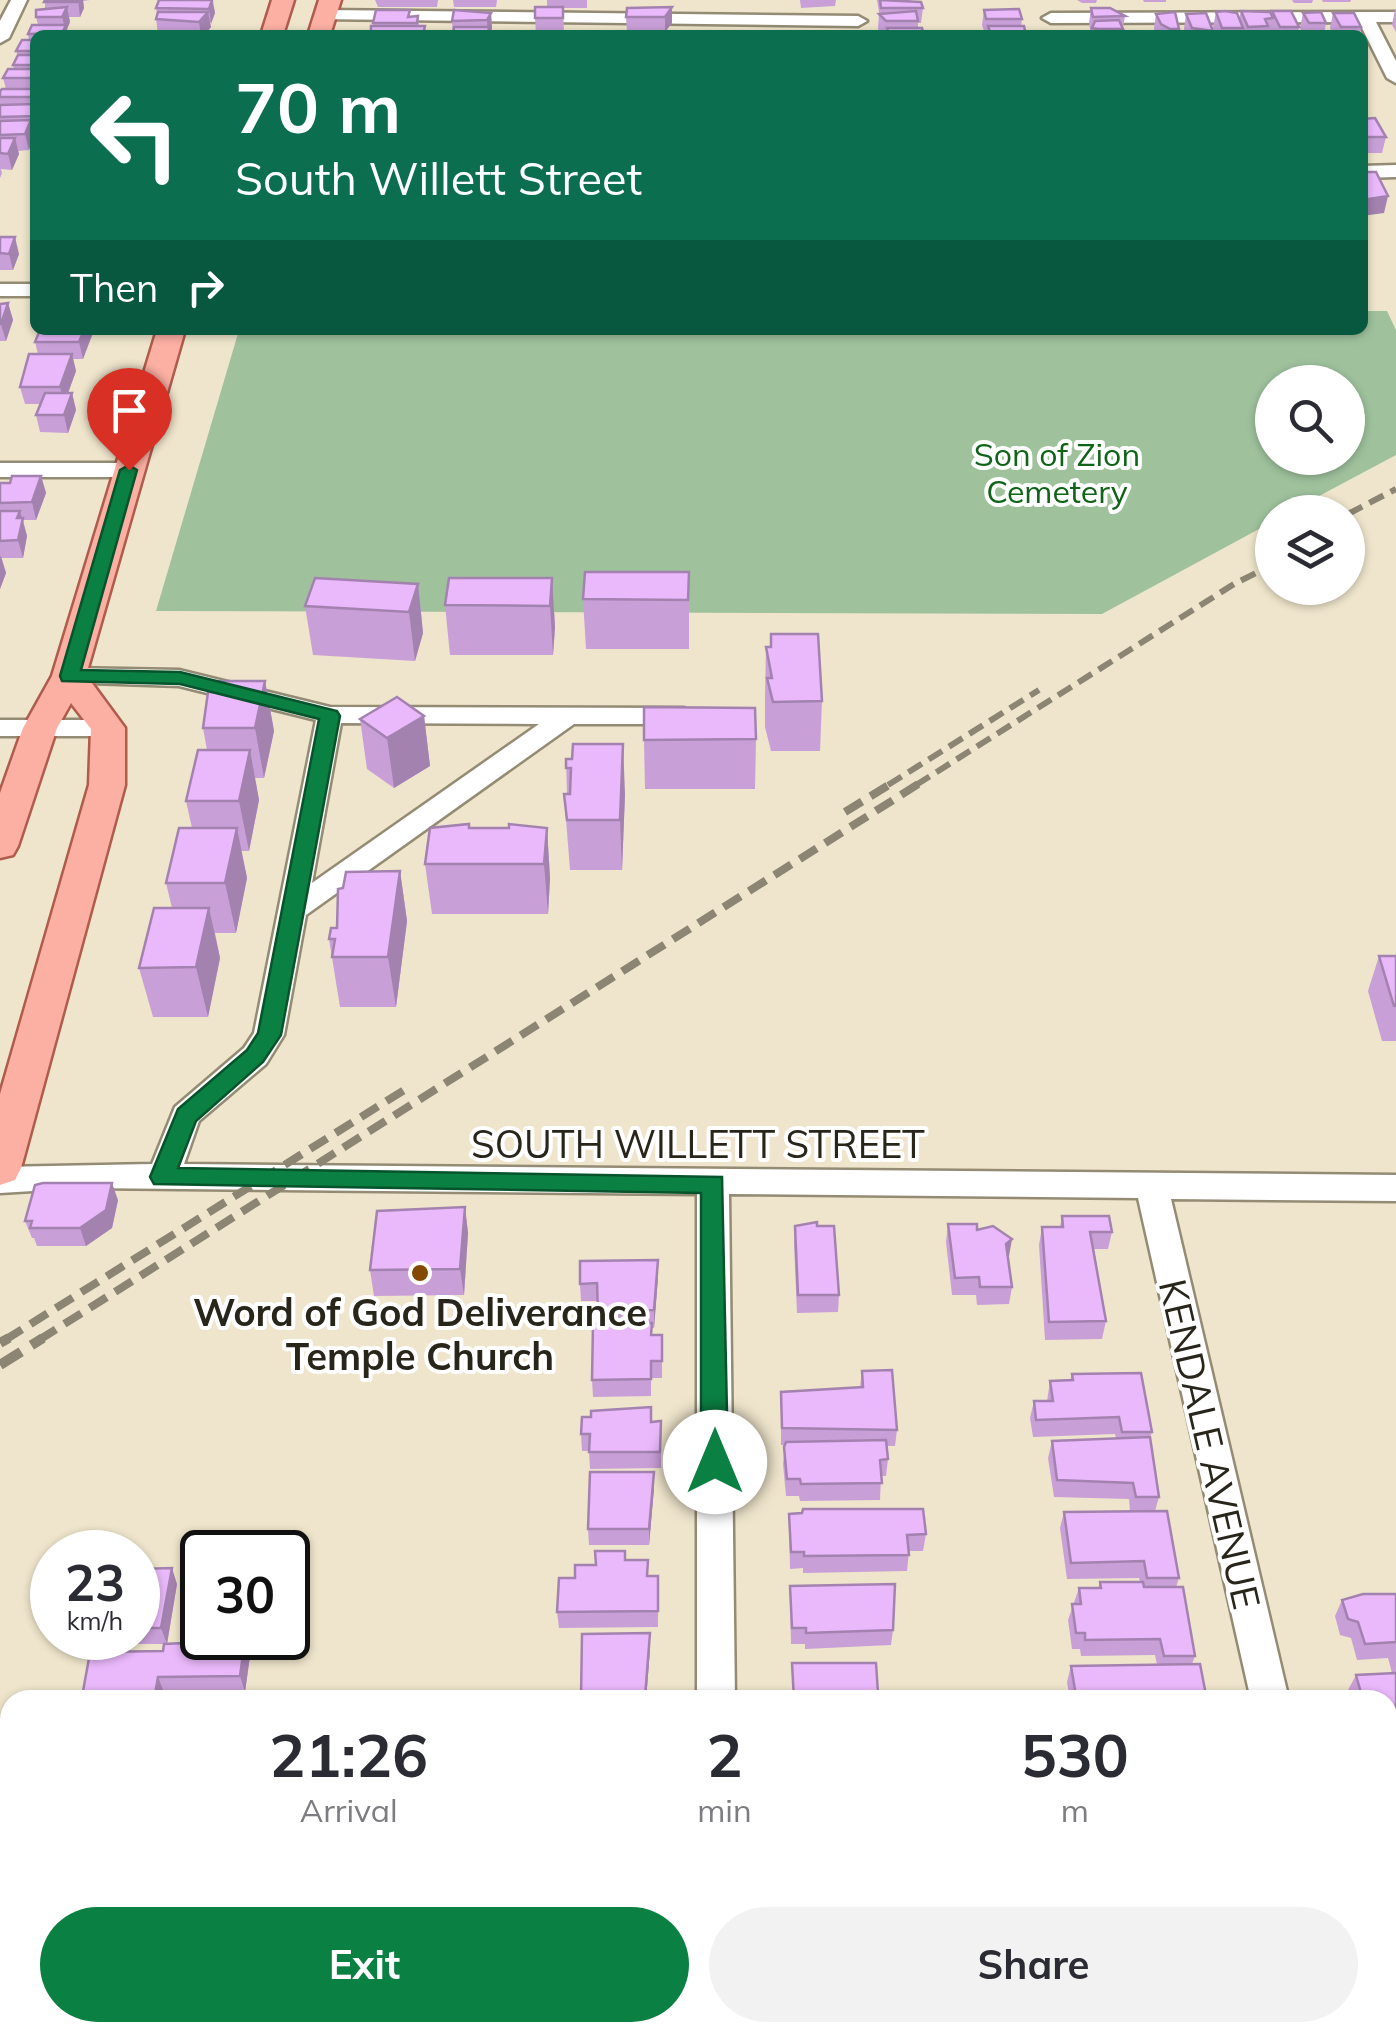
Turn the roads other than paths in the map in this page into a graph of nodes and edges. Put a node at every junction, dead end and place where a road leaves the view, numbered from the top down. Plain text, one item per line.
1 (19, 0) edge
2 (283, 0) edge
3 (856, 0) edge
4 (325, 16) edge
5 (516, 17) edge
6 (1364, 17) junction
7 (1396, 17) edge
8 (690, 18) edge
9 (1051, 18) edge
10 (858, 28) edge
11 (274, 30) edge
12 (0, 38) edge
13 (1396, 78) edge
14 (1396, 171) edge
15 (1368, 172) edge
16 (0, 290) edge
17 (30, 290) edge
18 (170, 338) edge
19 (0, 470) edge
20 (129, 470) junction
21 (69, 676) junction
22 (717, 715) edge
23 (330, 716) junction
24 (565, 718) junction
25 (0, 728) edge
26 (40, 728) junction
27 (108, 728) junction
28 (0, 846) edge
29 (295, 910) junction
30 (0, 1168) edge
31 (162, 1177) junction
32 (0, 1180) edge
33 (714, 1184) junction
34 (1152, 1187) junction
35 (1396, 1188) edge
36 (716, 1690) edge
37 (1268, 1690) edge

1 - 12 street
2 - 11 main road
3 - 10 street
4 - 5 street
5 - 8 street
6 - 7 street
6 - 9 street
6 - 13 street
8 - 10 street
14 - 15 street
16 - 17 street
18 - 20 main road
19 - 20 street
20 - 21 main road
21 - 23 street
21 - 26 main road
21 - 27 main road
22 - 24 street
23 - 24 street
23 - 29 street
24 - 29 street
25 - 26 street
26 - 27 street
26 - 28 main road
27 - 30 main road
29 - 31 street
31 - 32 street, SOUTH WILLETT STREET
31 - 33 street, SOUTH WILLETT STREET
33 - 34 street, SOUTH WILLETT STREET
33 - 36 street
34 - 35 street, SOUTH WILLETT STREET
34 - 37 street, KENDALE AVENUE

